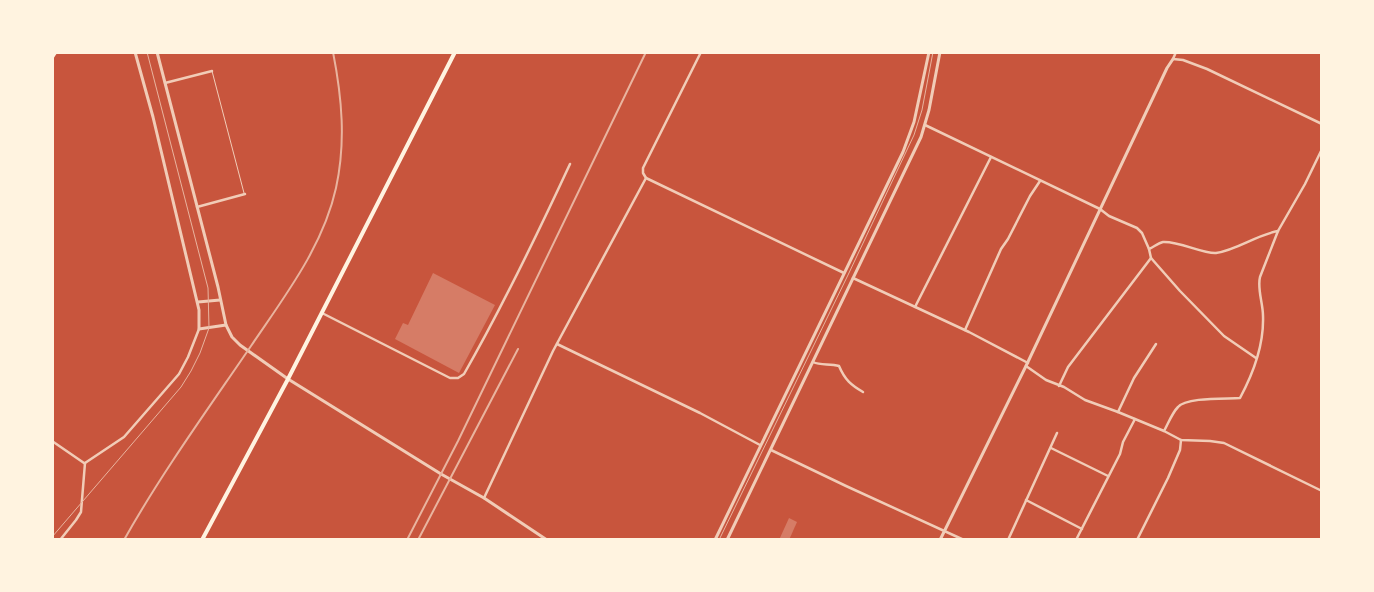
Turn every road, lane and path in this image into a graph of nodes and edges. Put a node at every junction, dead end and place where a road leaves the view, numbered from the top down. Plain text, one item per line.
1 (56, 52) edge
2 (135, 52) edge
3 (157, 52) edge
4 (455, 52) edge
5 (701, 52) edge
6 (929, 52) edge
7 (940, 52) edge
8 (1176, 52) edge
9 (52, 58) edge
10 (1173, 58) junction
11 (212, 71) joint
12 (165, 83) junction
13 (1322, 124) edge
14 (925, 125) junction
15 (1322, 149) edge
16 (991, 156) junction
17 (570, 164) dead end
18 (646, 178) junction
19 (1040, 180) junction
20 (245, 194) joint
21 (197, 207) junction
22 (1100, 209) junction
23 (1278, 231) junction
24 (1149, 249) junction
25 (1151, 258) junction
26 (844, 273) junction
27 (854, 278) junction
28 (220, 300) junction
29 (198, 302) junction
30 (915, 307) junction
31 (322, 313) junction
32 (226, 325) junction
33 (199, 329) junction
34 (964, 331) junction
35 (557, 344) junction
36 (1156, 344) dead end
37 (1256, 358) junction
38 (813, 362) junction
39 (1027, 365) junction
40 (288, 378) junction
41 (1059, 386) junction
42 (863, 392) dead end
43 (1118, 412) junction
44 (1135, 419) junction
45 (1164, 432) junction
46 (1057, 433) dead end
47 (1181, 440) junction
48 (52, 441) edge
49 (760, 445) junction
50 (1051, 448) junction
51 (771, 450) junction
52 (84, 463) junction
53 (1108, 476) junction
54 (1322, 491) edge
55 (484, 498) junction
56 (1026, 500) junction
57 (1082, 529) junction
58 (946, 531) junction
59 (60, 540) edge
60 (202, 540) edge
61 (547, 540) edge
62 (715, 540) edge
63 (727, 540) edge
64 (940, 540) edge
65 (964, 540) edge
66 (1008, 540) edge
67 (1076, 540) edge
68 (1137, 540) edge

1 - 9 main road
2 - 29 street
3 - 12 street
4 - 31 main road
5 - 18 street
6 - 26 street
7 - 14 street
8 - 10 street
10 - 13 street
10 - 22 street
11 - 12 street
11 - 20 lane
12 - 21 street
14 - 16 street
14 - 27 street
15 - 23 street
16 - 19 street
16 - 30 street
17 - 31 street
18 - 26 street
18 - 35 street
19 - 22 street
19 - 34 street
20 - 21 street
21 - 28 street
22 - 24 street
22 - 39 street
23 - 24 street
23 - 37 street
24 - 25 street
25 - 37 street
25 - 41 street
26 - 49 street
27 - 30 street
27 - 38 street
28 - 29 street
28 - 32 street
29 - 33 street
30 - 34 street
31 - 40 main road
32 - 33 street
32 - 40 street
33 - 52 street
34 - 39 street
35 - 49 street
35 - 55 street
36 - 43 street
37 - 45 street
38 - 42 street
38 - 51 street
39 - 41 street
39 - 58 street
40 - 55 street
40 - 60 main road
41 - 43 street
43 - 44 street
44 - 45 street
44 - 53 street
45 - 47 street
46 - 50 street
47 - 54 street
47 - 68 street
48 - 52 street
49 - 62 street
50 - 53 street
50 - 56 street
51 - 58 street
51 - 63 street
52 - 59 street
53 - 57 street
55 - 61 street
56 - 57 street
56 - 66 street
57 - 67 street
58 - 64 street
58 - 65 street

